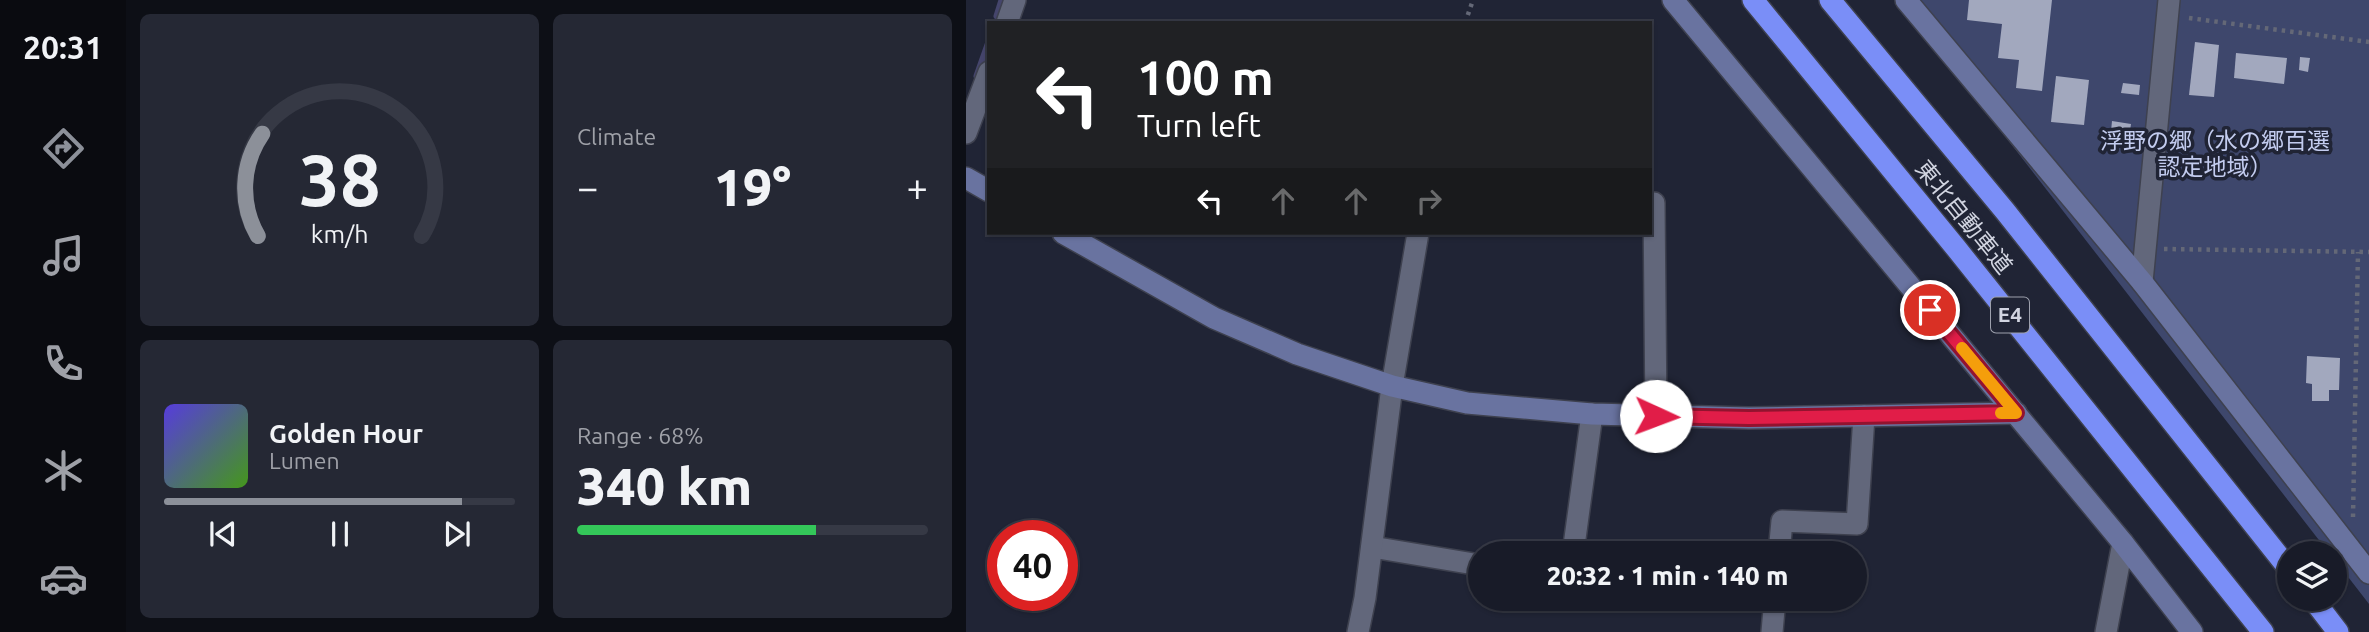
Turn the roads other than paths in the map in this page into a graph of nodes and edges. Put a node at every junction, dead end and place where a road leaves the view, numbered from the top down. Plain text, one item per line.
1 (1014, 0) edge
2 (1673, 0) edge
3 (1753, 0) edge
4 (1830, 0) edge
5 (1906, 0) edge
6 (2168, 8) edge
7 (1008, 21) edge
8 (987, 77) edge
9 (966, 134) edge
10 (966, 178) edge
11 (987, 190) edge
12 (1652, 203) edge
13 (1067, 235) edge
14 (1418, 235) edge
15 (2143, 282) junction
16 (1392, 386) junction
17 (2016, 413) junction
18 (1592, 415) junction
19 (1656, 416) junction
20 (1864, 416) junction
21 (1575, 541) edge
22 (1781, 541) edge
23 (2123, 542) junction
24 (1372, 547) junction
25 (2277, 554) edge
26 (1468, 563) edge
27 (2369, 573) edge
28 (1774, 611) edge
29 (2322, 611) edge
30 (1363, 631) edge
31 (1772, 632) edge
32 (2106, 632) edge
33 (2192, 632) edge
34 (2263, 632) edge
35 (2338, 632) edge

1 - 7 street
2 - 17 street
3 - 34 highway, 東北自動車道 / E4
4 - 25 highway, 東北自動車道
5 - 15 street
6 - 15 street
8 - 9 street
10 - 11 street
12 - 19 street
13 - 16 street
14 - 16 street
15 - 27 street
16 - 18 street
16 - 24 street
17 - 20 street
17 - 23 street
18 - 19 street
18 - 21 street
19 - 20 street
20 - 22 street
23 - 32 street
23 - 33 street
24 - 26 street
24 - 30 street
28 - 31 street
29 - 35 highway

